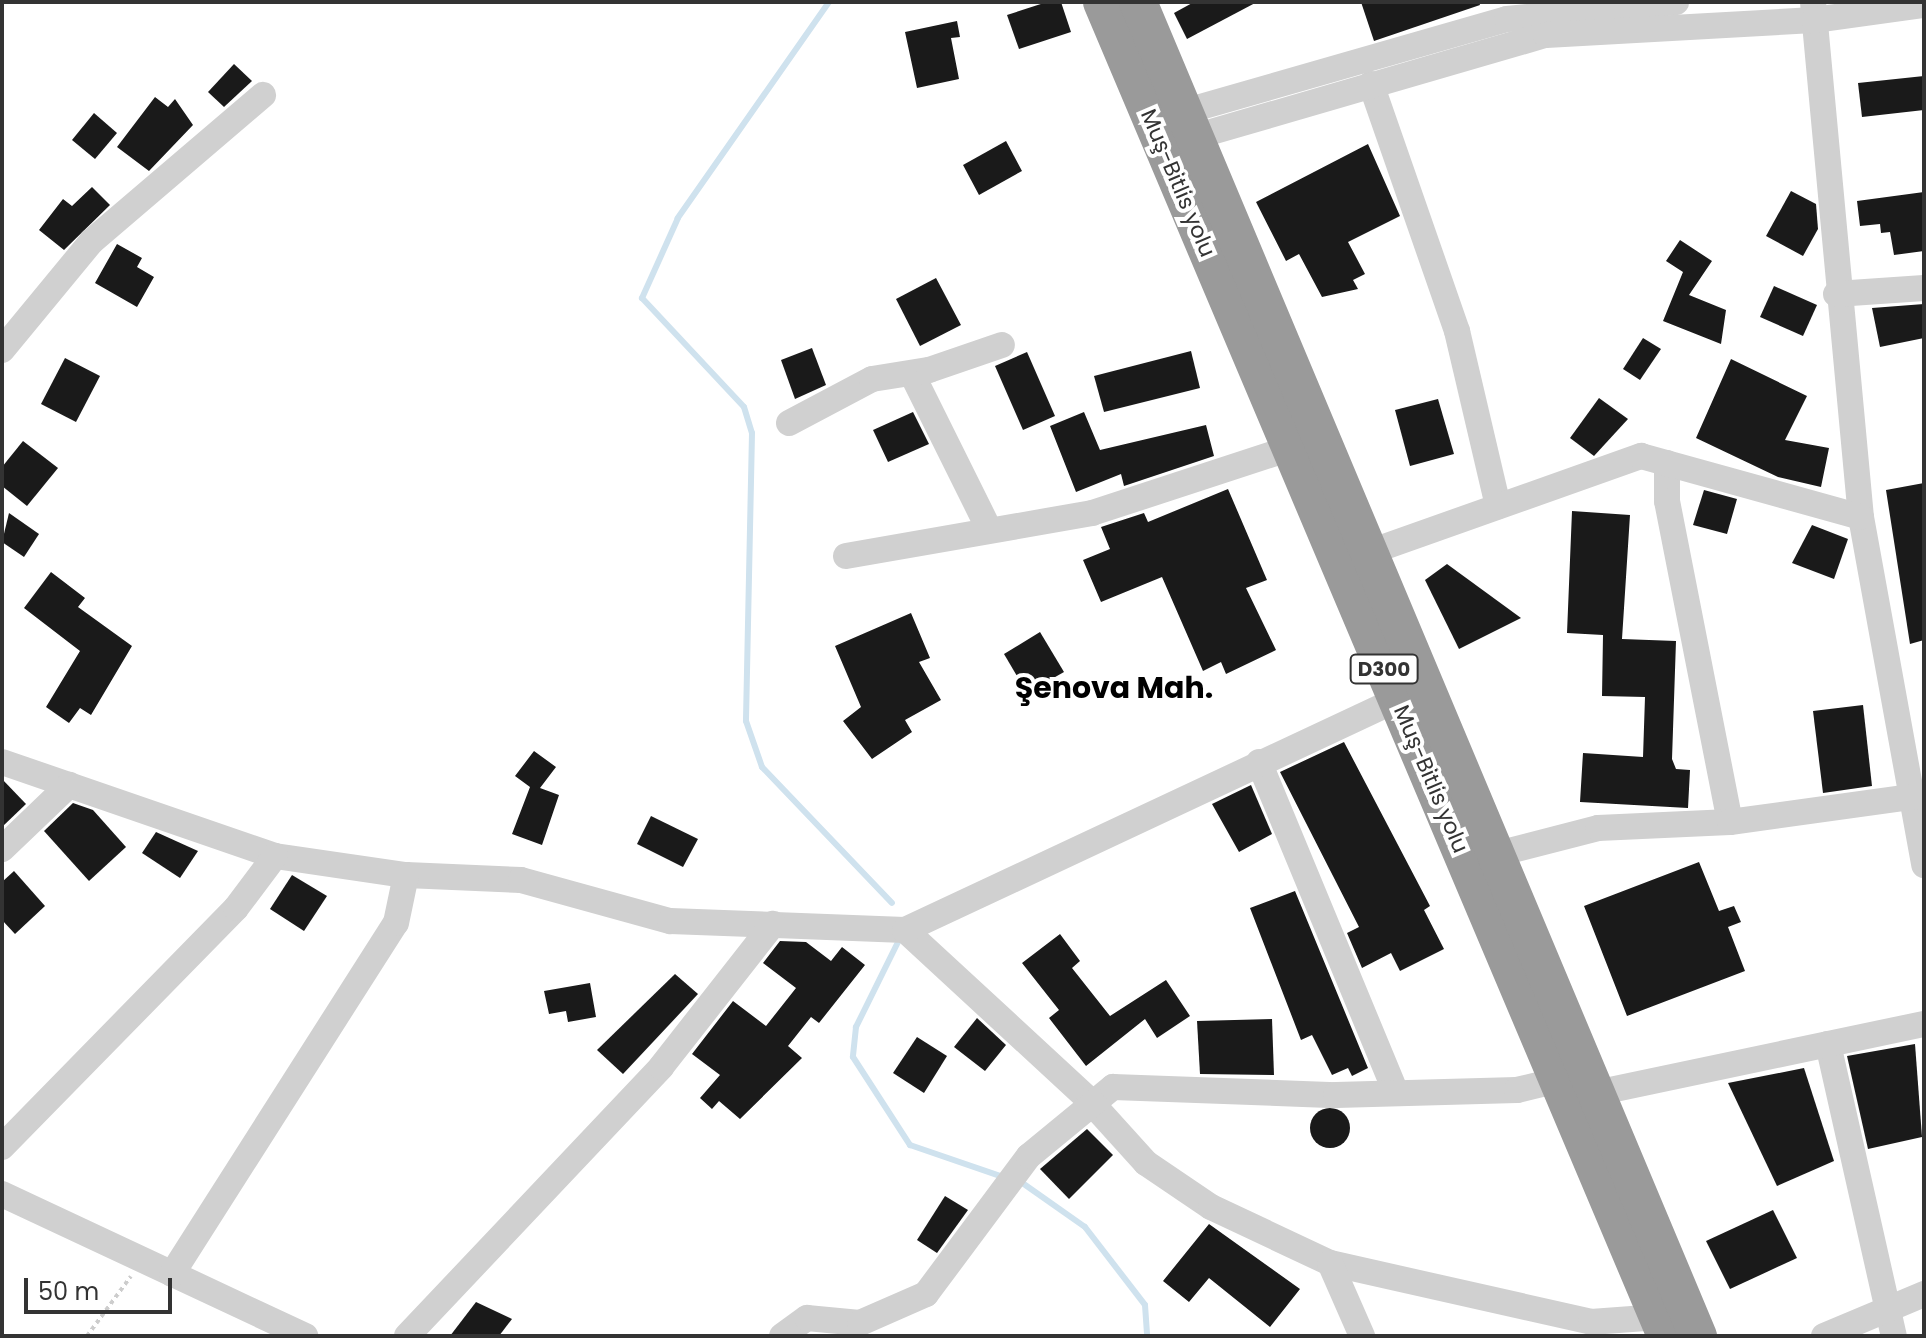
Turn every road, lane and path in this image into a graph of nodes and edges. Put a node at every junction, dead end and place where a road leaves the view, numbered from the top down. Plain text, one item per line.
1 (1102, 2) edge
2 (1138, 2) edge
3 (1676, 2) edge
4 (1924, 5) edge
5 (1814, 11) edge
6 (1572, 15) edge
7 (1507, 22) edge
8 (1371, 84) junction
9 (263, 95) dead end
10 (1188, 124) junction
11 (1924, 288) edge
12 (1836, 294) junction
13 (1002, 345) dead end
14 (2, 350) edge
15 (912, 374) junction
16 (789, 423) dead end
17 (1305, 441) junction
18 (1667, 463) junction
19 (1498, 506) junction
20 (1337, 515) junction
21 (1861, 517) junction
22 (988, 527) junction
23 (1370, 552) junction
24 (846, 556) dead end
25 (1412, 693) junction
26 (2, 762) edge
27 (1259, 762) junction
28 (69, 785) junction
29 (1918, 796) edge
30 (1730, 822) junction
31 (2, 849) edge
32 (1497, 854) junction
33 (275, 856) junction
34 (1924, 865) edge
35 (406, 875) junction
36 (773, 924) junction
37 (905, 930) junction
38 (1924, 1024) edge
39 (1828, 1044) junction
40 (1558, 1080) junction
41 (1396, 1093) junction
42 (1596, 1093) junction
43 (1089, 1100) junction
44 (2, 1147) edge
45 (2, 1194) edge
46 (143, 1260) junction
47 (1330, 1263) junction
48 (172, 1274) junction
49 (1924, 1294) edge
50 (1888, 1308) junction
51 (1678, 1326) edge
52 (834, 1328) edge
53 (1588, 1329) edge
54 (87, 1336) edge
55 (305, 1336) edge
56 (407, 1336) edge
57 (782, 1336) edge
58 (1362, 1336) edge
59 (1824, 1336) edge
60 (1894, 1336) edge

1 - 17 highway, Muş-Bitlis yolu / D300
2 - 10 highway, Muş-Bitlis yolu / D300
3 - 6 street
4 - 5 street
5 - 6 street
5 - 12 street
6 - 7 street
7 - 8 street
7 - 10 street
8 - 10 street
8 - 19 street
9 - 14 street
10 - 17 highway, Muş-Bitlis yolu / D300
11 - 12 street
12 - 21 street
13 - 15 street
15 - 16 street
15 - 22 street
17 - 20 highway, Muş-Bitlis yolu / D300
17 - 22 street
18 - 19 street
18 - 21 street
18 - 30 street
19 - 23 street
20 - 23 highway, Muş-Bitlis yolu / D300
20 - 25 highway, Muş-Bitlis yolu / D300
21 - 29 street
22 - 24 street
23 - 25 highway, Muş-Bitlis yolu / D300
25 - 27 street
25 - 32 highway, Muş-Bitlis yolu / D300
25 - 40 highway, Muş-Bitlis yolu / D300
26 - 28 street
27 - 37 street
27 - 41 street
28 - 31 street
28 - 33 street
29 - 30 street
29 - 34 street
30 - 32 street
32 - 42 highway, Muş-Bitlis yolu / D300
33 - 35 street
33 - 44 street
35 - 36 street
35 - 48 street
36 - 37 street
36 - 56 street
37 - 43 street
38 - 39 street
39 - 42 street
39 - 50 street
40 - 41 street
40 - 51 highway, Muş-Bitlis yolu / D300
41 - 43 street
42 - 51 highway, Muş-Bitlis yolu / D300
43 - 47 street
43 - 52 street
45 - 46 street
46 - 48 street
46 - 54 path
47 - 53 street
47 - 58 street
48 - 55 street
49 - 50 street
50 - 59 street
50 - 60 street
51 - 53 street
52 - 57 street

